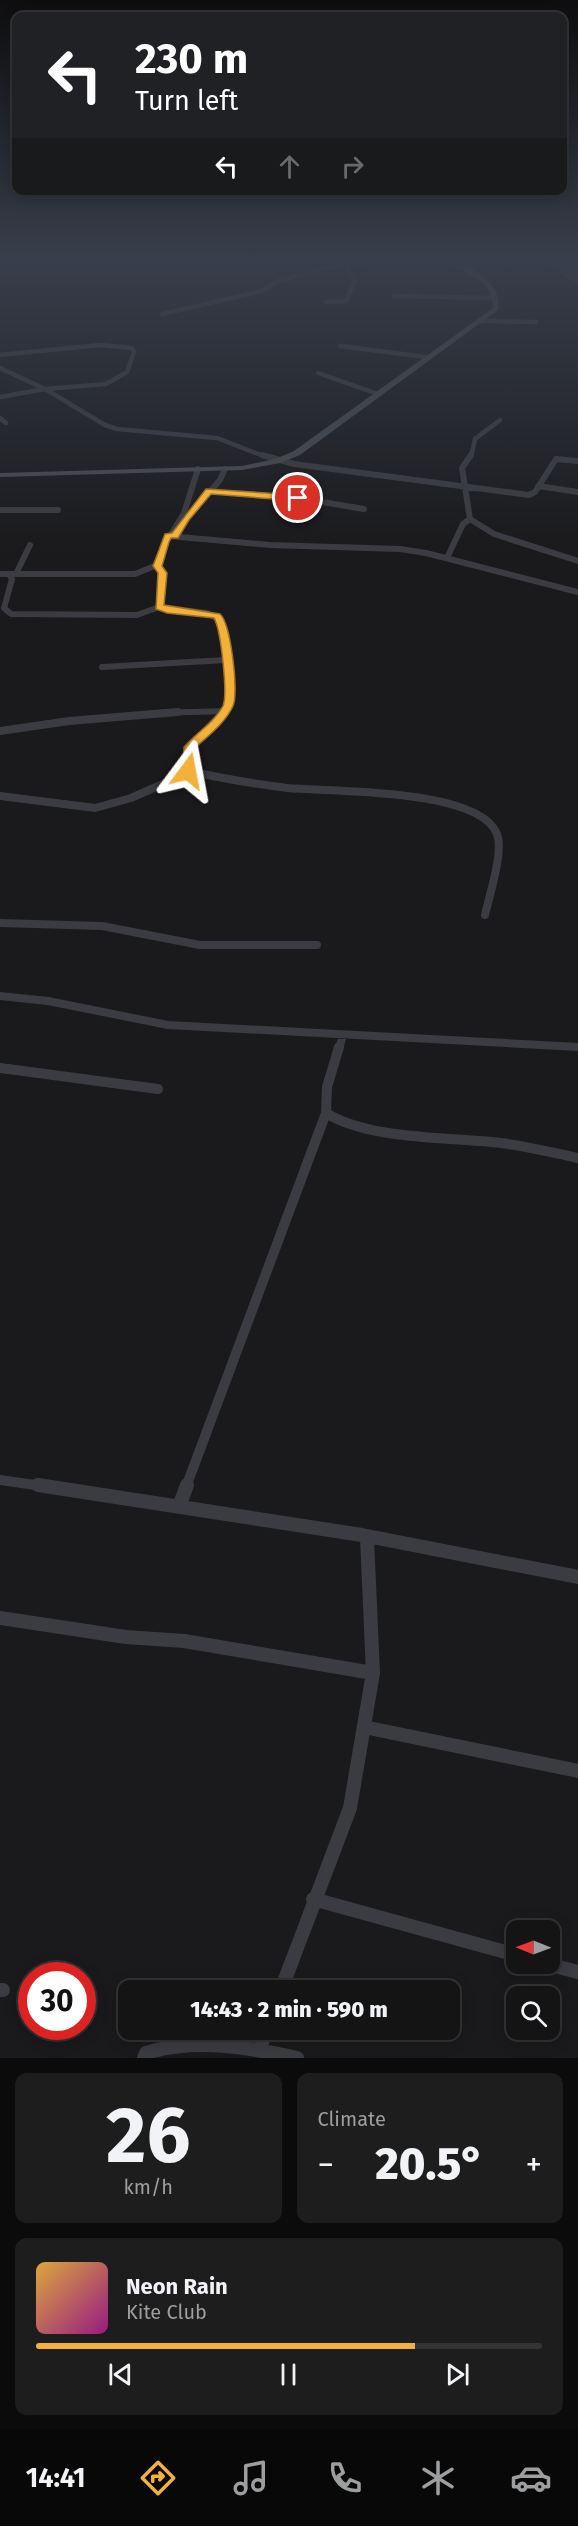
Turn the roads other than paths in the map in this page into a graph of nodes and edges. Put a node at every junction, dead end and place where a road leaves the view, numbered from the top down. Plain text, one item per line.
1 (133, 355) edge
2 (411, 355) edge
3 (429, 355) edge
4 (426, 357) junction
5 (0, 368) edge
6 (318, 373) dead end
7 (45, 389) junction
8 (378, 394) junction
9 (0, 397) edge
10 (0, 418) edge
11 (500, 420) dead end
12 (6, 423) dead end
13 (277, 461) junction
14 (578, 461) edge
15 (198, 469) junction
16 (225, 469) junction
17 (0, 475) edge
18 (466, 486) junction
19 (538, 486) junction
20 (209, 491) junction
21 (578, 492) edge
22 (364, 509) dead end
23 (0, 510) edge
24 (58, 510) dead end
25 (470, 519) junction
26 (171, 536) junction
27 (30, 545) dead end
28 (447, 558) junction
29 (578, 561) edge
30 (157, 566) junction
31 (0, 574) edge
32 (12, 574) junction
33 (578, 592) edge
34 (159, 607) junction
35 (226, 660) junction
36 (102, 667) dead end
37 (227, 711) junction
38 (0, 731) edge
39 (188, 771) junction
40 (0, 796) edge
41 (485, 915) dead end
42 (0, 923) edge
43 (317, 945) dead end
44 (0, 996) edge
45 (343, 1035) junction
46 (578, 1047) edge
47 (0, 1068) edge
48 (158, 1089) dead end
49 (326, 1113) junction
50 (578, 1158) edge
51 (0, 1480) edge
52 (180, 1504) junction
53 (367, 1538) junction
54 (578, 1577) edge
55 (0, 1618) edge
56 (373, 1673) junction
57 (364, 1727) junction
58 (578, 1772) edge
59 (314, 1899) junction
60 (506, 1952) edge
61 (560, 1967) edge
62 (578, 1972) edge
63 (285, 1980) edge
64 (263, 2040) edge
65 (260, 2048) junction
66 (144, 2058) edge
67 (297, 2058) edge

1 - 7 street
2 - 4 street
3 - 4 street
4 - 8 street
5 - 7 street
6 - 8 street
7 - 9 street
7 - 13 street
8 - 13 street
10 - 12 street
11 - 18 street
13 - 16 street
13 - 18 street
14 - 19 street
15 - 16 street
15 - 17 street
15 - 26 street
16 - 20 street
18 - 19 street
18 - 25 street
19 - 21 street
20 - 22 street
20 - 26 street
23 - 24 street
25 - 28 street
25 - 29 street
26 - 28 street
26 - 30 street
27 - 32 street
28 - 33 street
30 - 32 street
30 - 34 street
31 - 32 street
32 - 34 street
34 - 35 street
35 - 36 street
35 - 37 street
37 - 38 street
37 - 39 street
39 - 40 street
39 - 41 street
42 - 43 street
44 - 45 street
45 - 46 street
45 - 49 street
47 - 48 street
49 - 50 street
49 - 52 street
51 - 52 street
52 - 53 street
53 - 54 street
53 - 56 street
55 - 56 street
56 - 57 street
57 - 58 street
57 - 59 street
59 - 60 street
59 - 63 street
61 - 62 street
64 - 65 street
65 - 66 street
65 - 67 street

